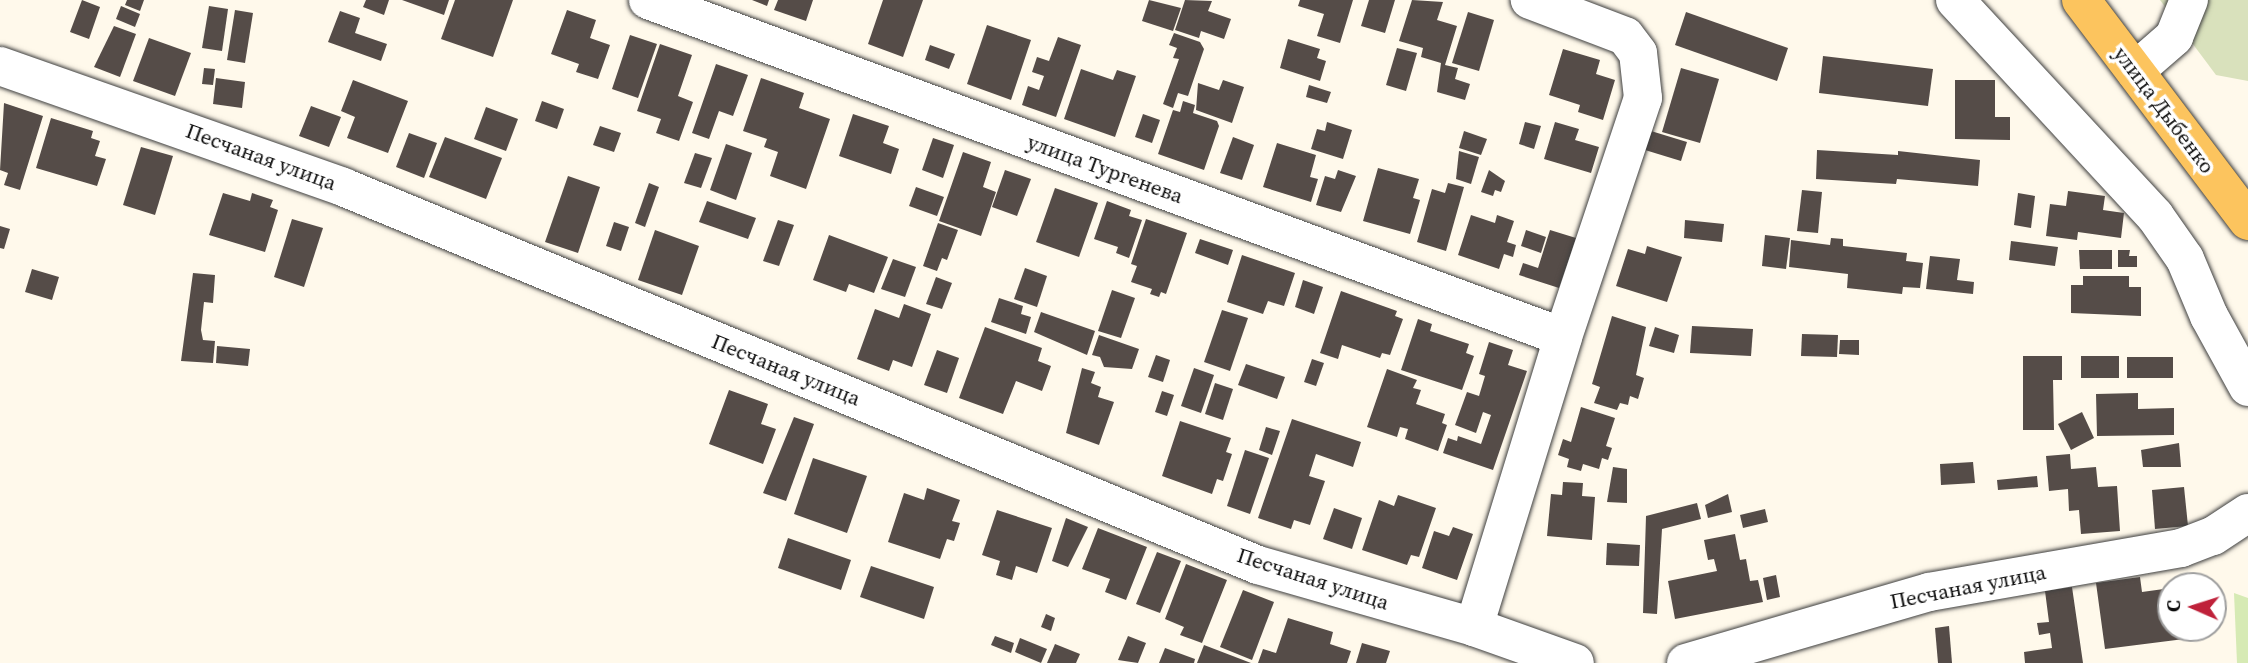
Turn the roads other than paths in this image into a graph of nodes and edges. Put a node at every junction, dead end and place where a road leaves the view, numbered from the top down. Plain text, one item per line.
1 (648, 0) edge
2 (1530, 0) edge
3 (1955, 0) edge
4 (2081, 0) edge
5 (2189, 0) edge
6 (0, 66) edge
7 (2135, 71) junction
8 (2248, 221) edge
9 (1563, 337) junction
10 (2248, 387) edge
11 (2248, 513) edge
12 (1474, 627) junction
13 (1575, 663) edge
14 (1686, 663) edge

1 - 9 street, улица Тургенева
2 - 9 street
3 - 10 street
4 - 7 main road, улица Дыбенко
5 - 7 street
6 - 12 street, Песчаная улица
7 - 8 main road, улица Дыбенко
9 - 12 street
11 - 14 street, Песчаная улица
12 - 13 street, Песчаная улица

